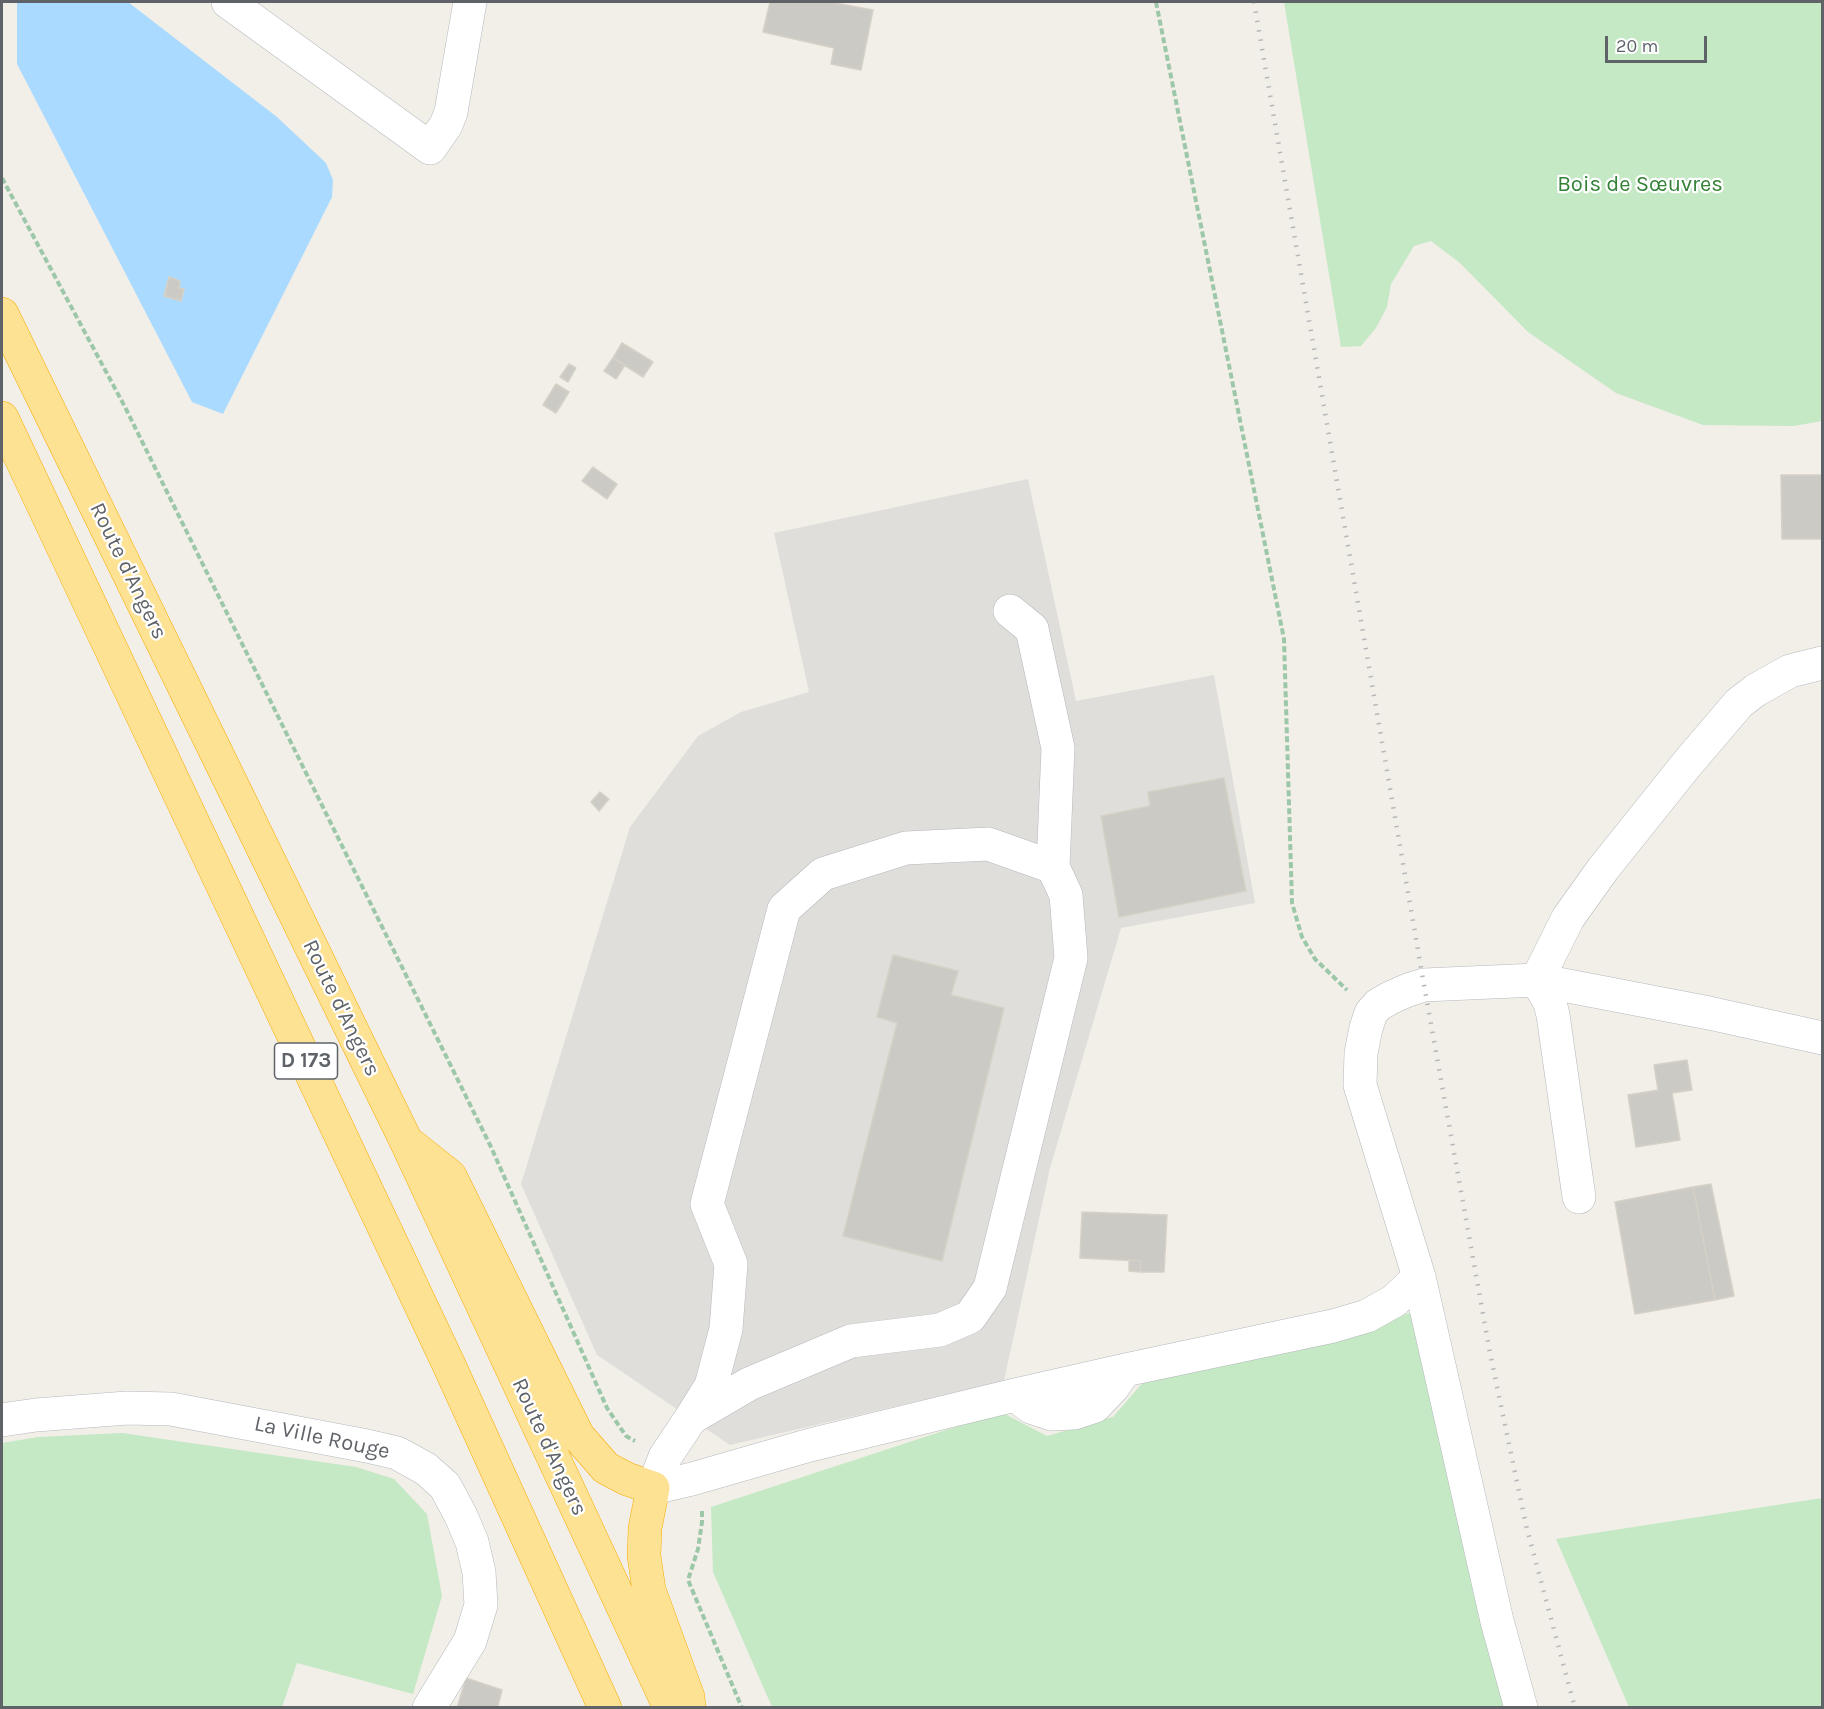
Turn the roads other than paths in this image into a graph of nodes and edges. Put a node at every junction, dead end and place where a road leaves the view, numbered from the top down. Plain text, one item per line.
1 (228, 2) edge
2 (470, 2) edge
3 (2, 314) edge
4 (2, 418) edge
5 (1010, 612) dead end
6 (1822, 663) edge
7 (1053, 867) junction
8 (1537, 980) junction
9 (1822, 1038) edge
10 (407, 1143) junction
11 (1579, 1197) dead end
12 (1419, 1277) junction
13 (691, 1418) junction
14 (2, 1420) edge
15 (653, 1488) junction
16 (429, 1707) edge
17 (605, 1707) edge
18 (670, 1707) edge
19 (689, 1707) edge
20 (1521, 1707) edge

1 - 2 street
3 - 10 highway, Route d'Angers / D 173
4 - 17 highway, D 173
5 - 7 street
6 - 8 street
7 - 13 street
7 - 13 street
8 - 9 street
8 - 11 street
8 - 12 street
10 - 15 highway
10 - 18 highway, Route d'Angers / D 173
12 - 15 street
12 - 20 street
13 - 15 street
14 - 16 street, La Ville Rouge
15 - 19 highway

